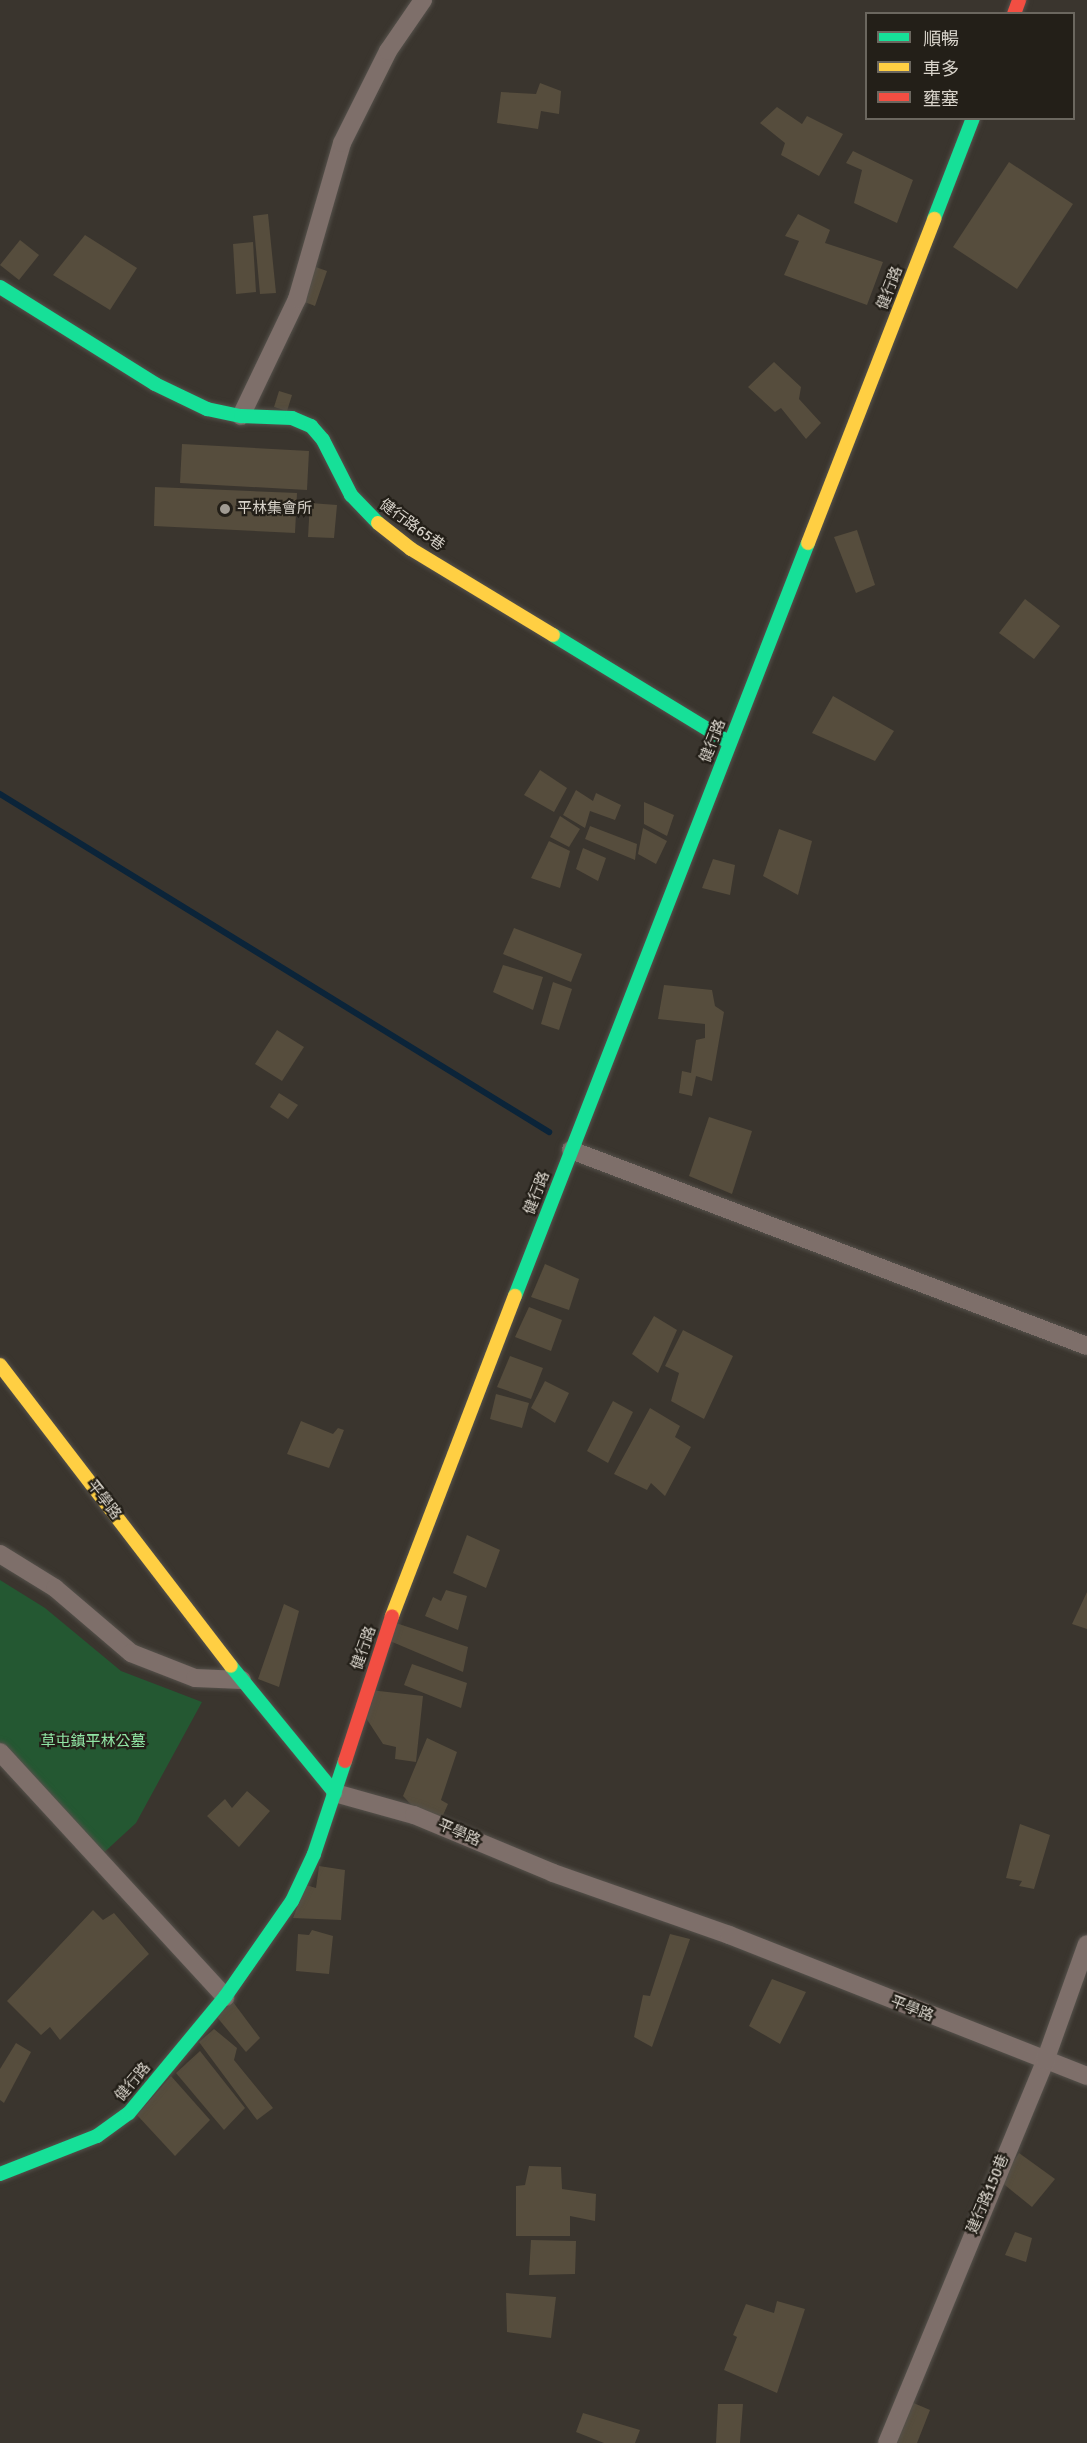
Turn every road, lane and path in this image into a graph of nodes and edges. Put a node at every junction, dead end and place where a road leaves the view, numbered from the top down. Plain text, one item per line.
1 (423, 0) edge
2 (972, 120) edge
3 (0, 287) edge
4 (241, 416) junction
5 (730, 742) junction
6 (571, 1149) junction
7 (1087, 1346) edge
8 (0, 1365) edge
9 (0, 1554) edge
10 (242, 1680) junction
11 (0, 1752) edge
12 (335, 1793) junction
13 (1087, 1944) edge
14 (225, 1997) junction
15 (1045, 2061) junction
16 (1087, 2076) edge
17 (0, 2175) edge
18 (887, 2443) edge

1 - 4 street
2 - 5 street, 健行路
3 - 4 street, 健行路65巷
4 - 5 street, 健行路65巷
5 - 6 street, 健行路
6 - 7 street
6 - 12 street, 健行路
8 - 10 street, 平學路
9 - 10 street
10 - 12 street, 平學路
11 - 14 street
12 - 14 street, 健行路
12 - 15 street, 平學路
13 - 15 street, 建行路150巷
14 - 17 street, 健行路
15 - 16 street, 平學路
15 - 18 street, 建行路150巷

